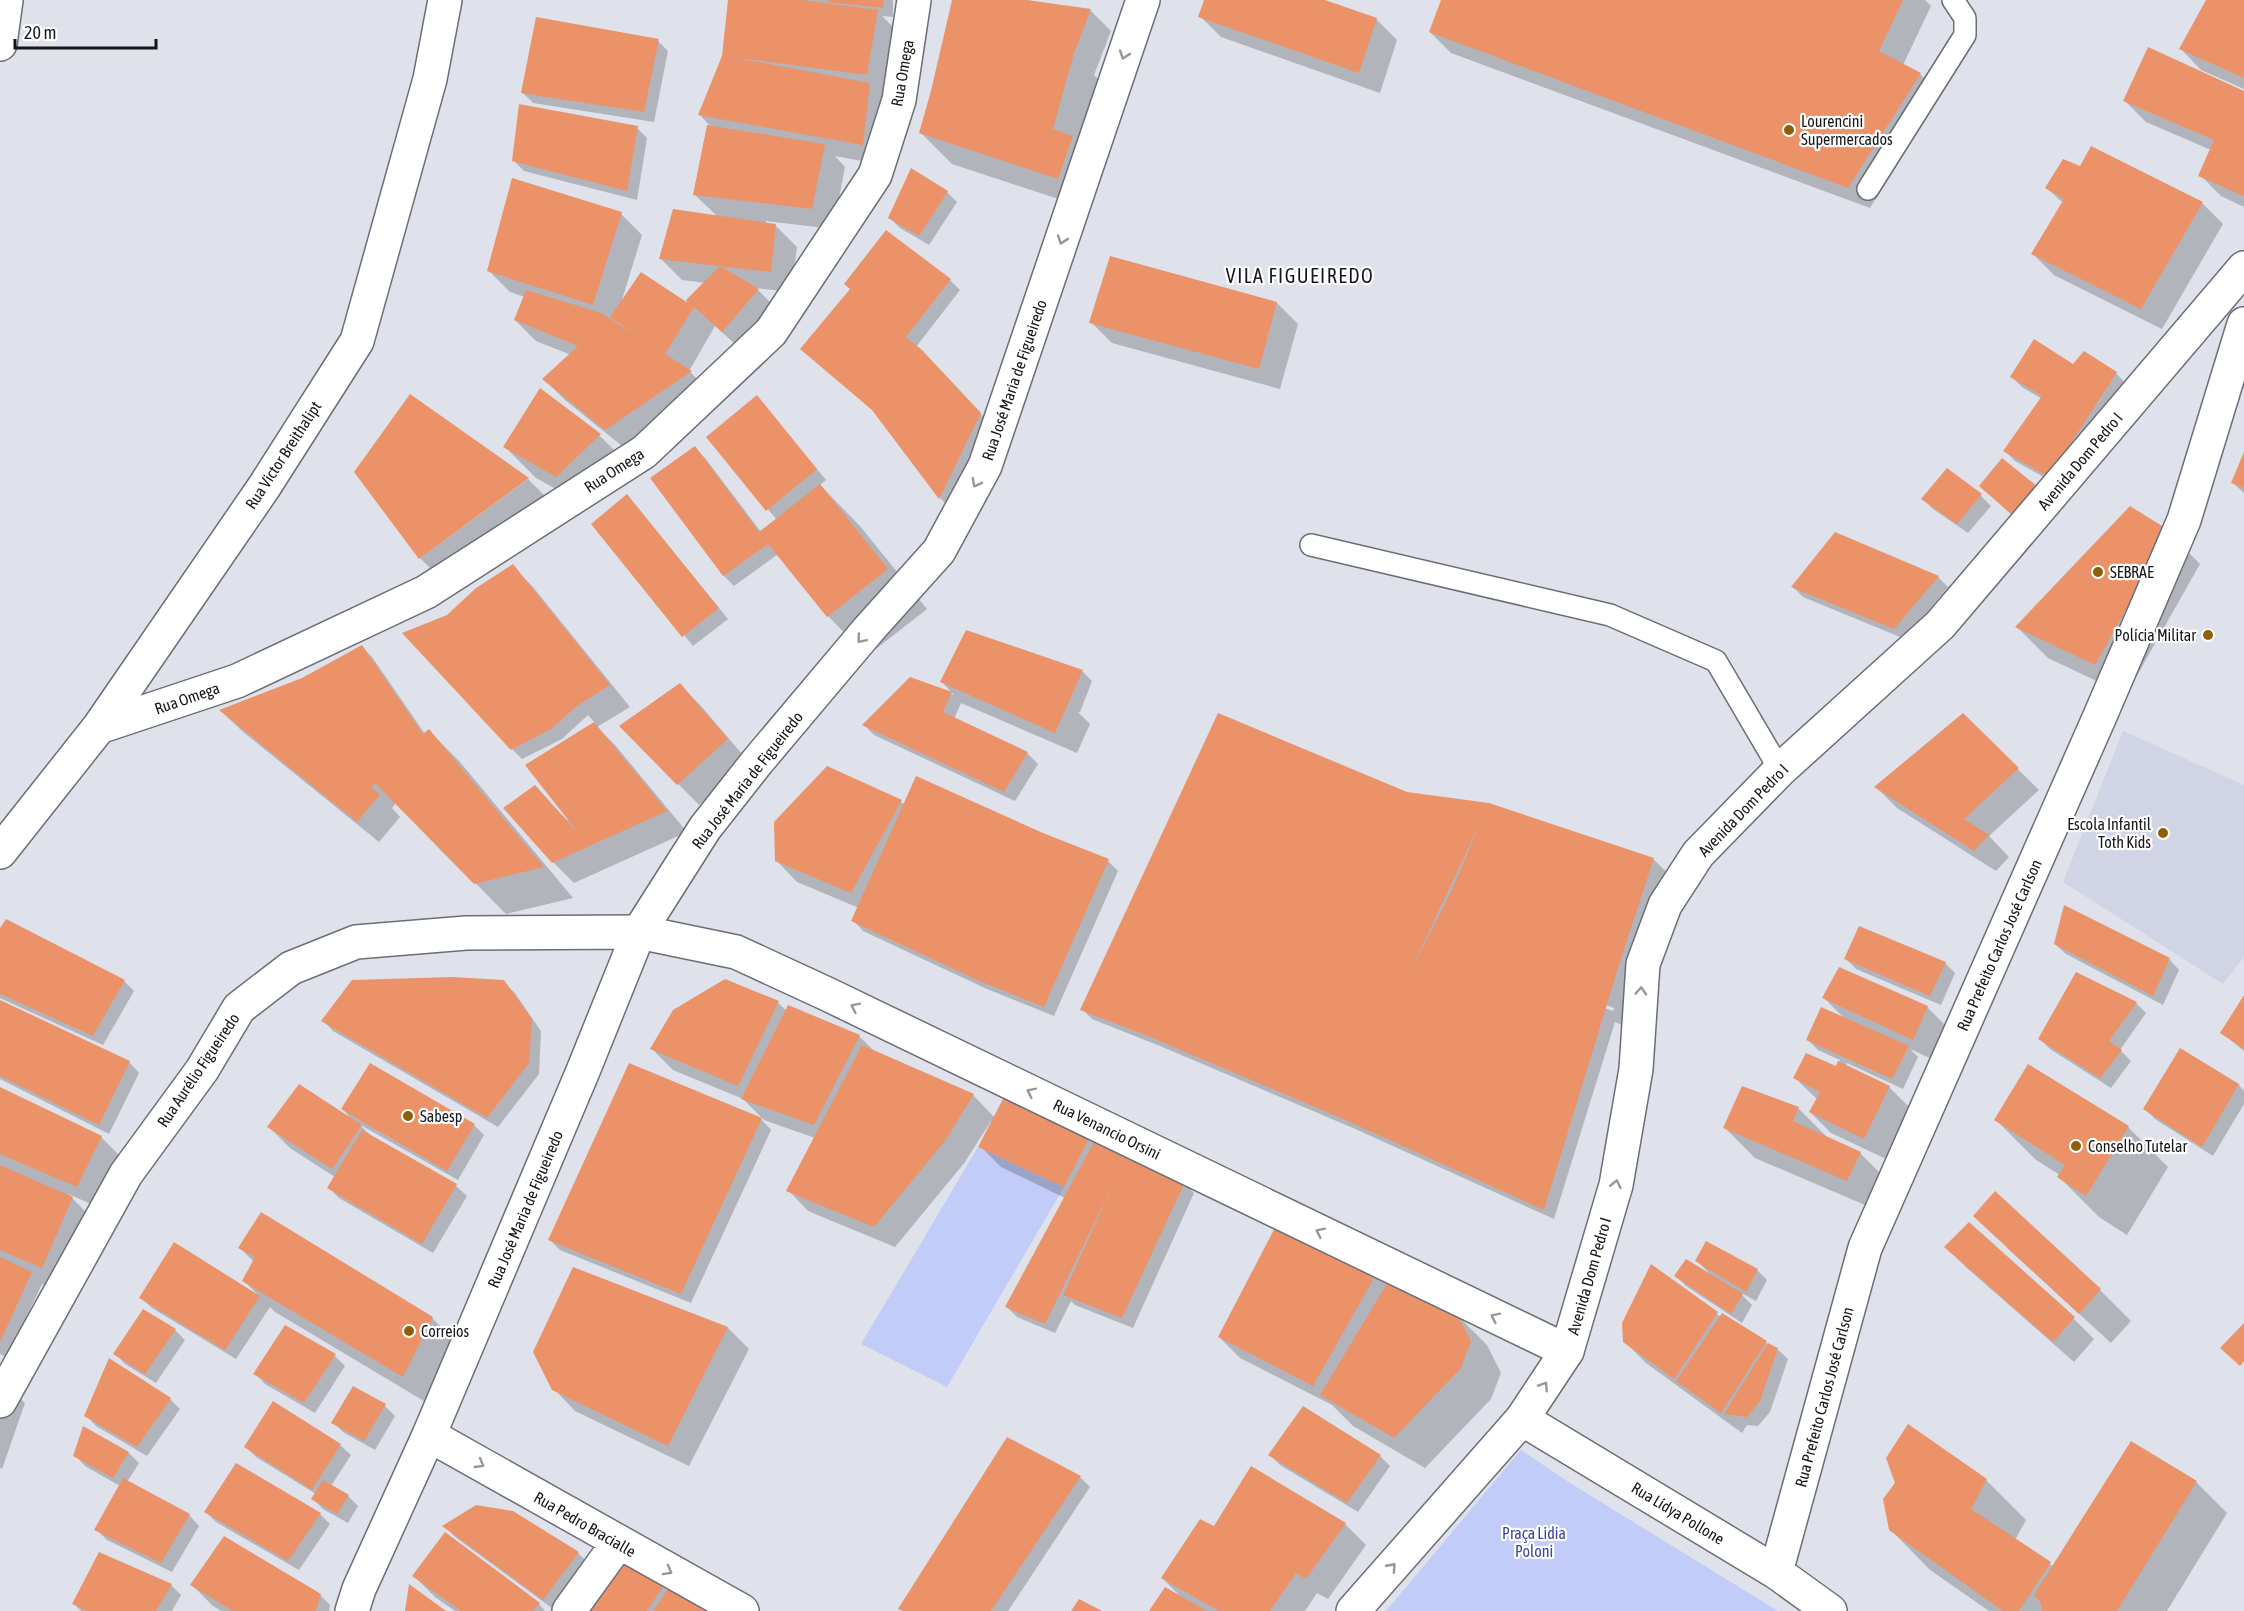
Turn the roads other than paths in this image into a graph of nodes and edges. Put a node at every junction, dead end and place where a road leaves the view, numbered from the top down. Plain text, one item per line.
1 (6, 0) edge
2 (445, 0) edge
3 (914, 0) edge
4 (1143, 0) edge
5 (1953, 0) edge
6 (0, 44) edge
7 (1868, 189) dead end
8 (2244, 268) edge
9 (2244, 324) edge
10 (1311, 545) dead end
11 (99, 728) junction
12 (1780, 770) junction
13 (0, 852) edge
14 (639, 932) junction
15 (1567, 1351) junction
16 (9, 1363) edge
17 (0, 1401) edge
18 (1522, 1419) junction
19 (429, 1435) junction
20 (618, 1543) junction
21 (1776, 1572) junction
22 (352, 1611) edge
23 (569, 1611) edge
24 (742, 1611) edge
25 (1353, 1611) edge
26 (1830, 1611) edge

1 - 6 street
2 - 11 street, Rua Victor Breithalipt
3 - 11 street, Rua Omega
4 -> 14 street, Rua José Maria de Figueiredo
5 - 7 lane
8 - 12 street, Avenida Dom Pedro I
9 - 21 street, Rua Prefeito Carlos José Carlson
10 - 12 lane
11 - 13 street, Rua Victor Breithalipt
15 -> 12 street, Avenida Dom Pedro I
15 -> 14 street, Rua Venancio Orsini
14 - 16 street, Rua Aurélio Figueiredo
14 - 19 street, Rua José Maria de Figueiredo
18 -> 15 street, Avenida Dom Pedro I
16 - 17 street, Rua Aurélio Figueiredo
18 - 21 street, Rua Lídya Pollone
25 -> 18 street, Avenida Dom Pedro I
19 -> 20 street, Rua Pedro Bracialle
19 - 22 street, Rua José Maria de Figueiredo
20 - 23 street
20 -> 24 street, Rua Pedro Bracialle
21 - 26 street, Rua Lídya Pollone

